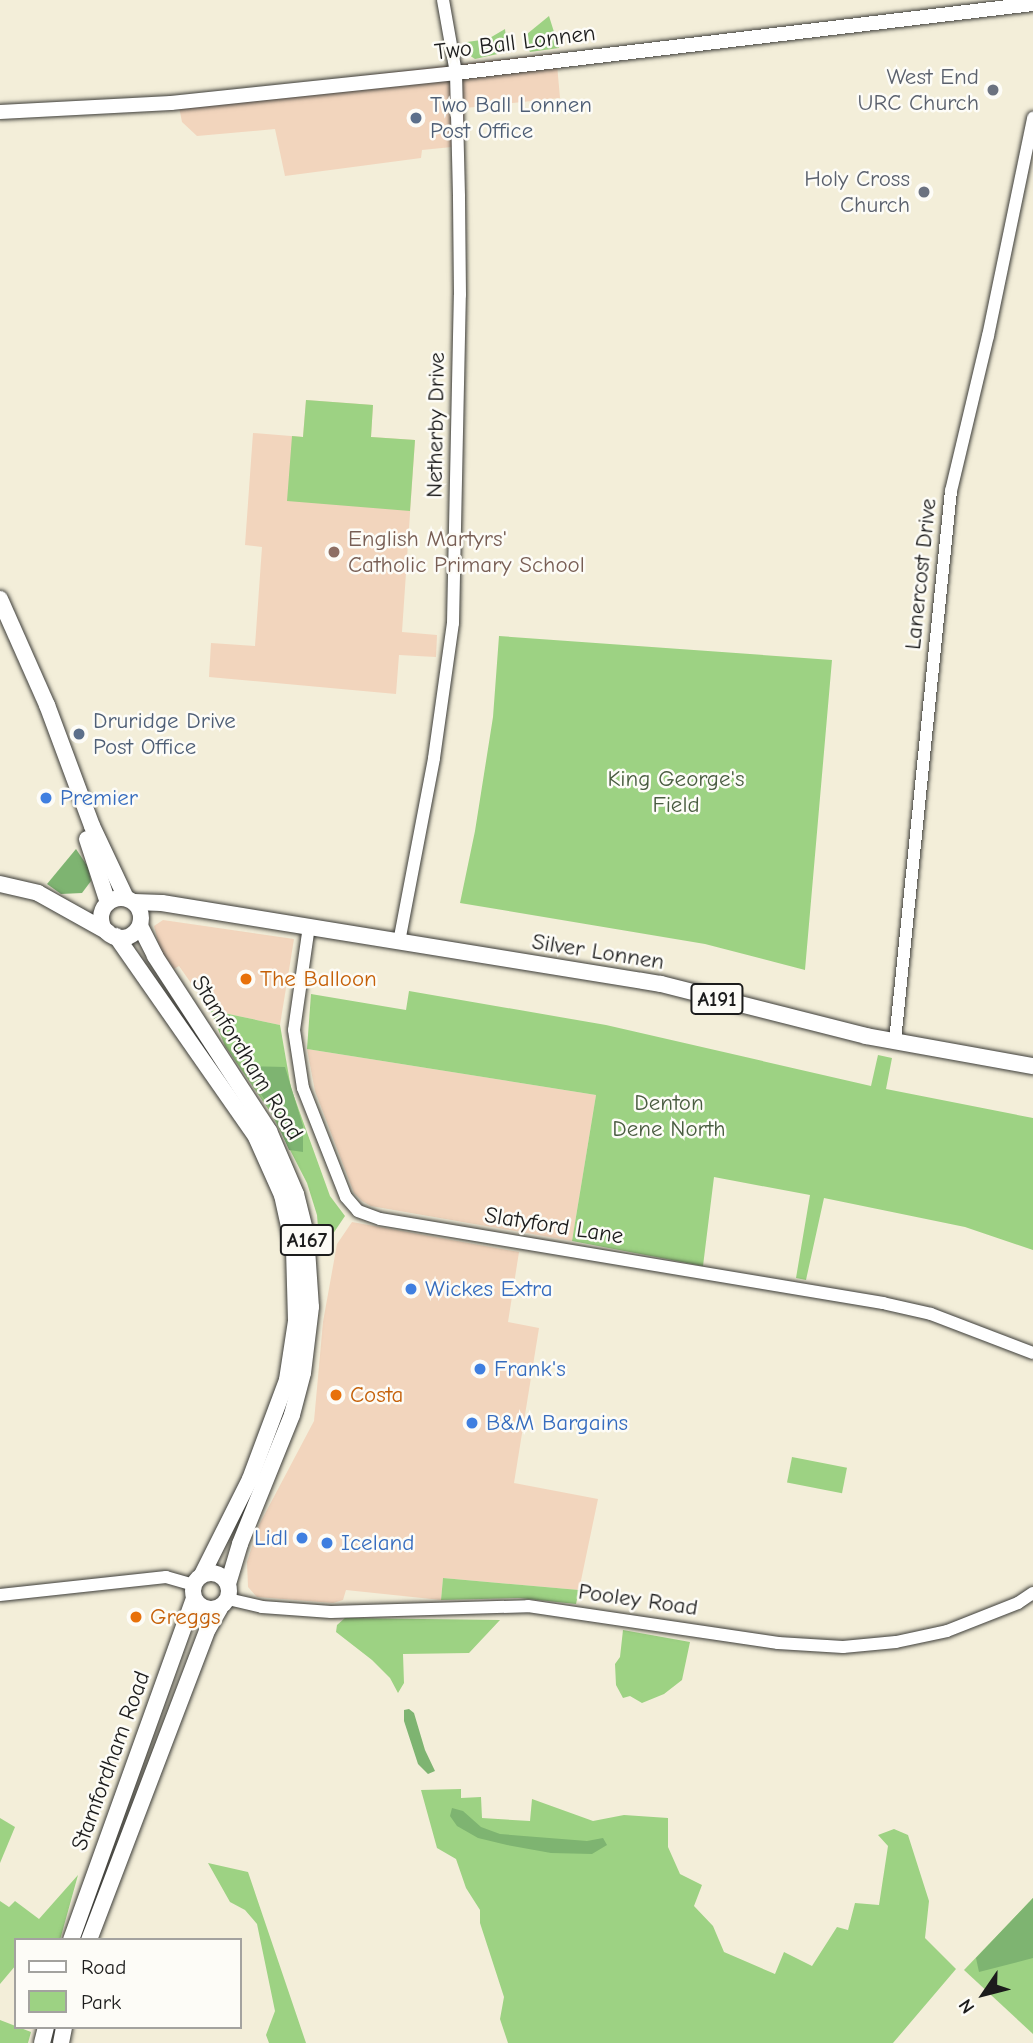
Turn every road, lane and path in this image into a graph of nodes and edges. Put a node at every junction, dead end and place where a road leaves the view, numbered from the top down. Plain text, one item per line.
1 (443, 0) edge
2 (1033, 4) edge
3 (456, 73) junction
4 (0, 112) edge
5 (1033, 118) edge
6 (0, 599) edge
7 (33, 676) junction
8 (0, 884) edge
9 (130, 900) junction
10 (106, 905) junction
11 (64, 908) junction
12 (193, 909) junction
13 (141, 924) junction
14 (309, 926) junction
15 (112, 934) junction
16 (400, 942) junction
17 (895, 1041) junction
18 (1033, 1066) edge
19 (1033, 1353) edge
20 (197, 1586) junction
21 (1033, 1593) edge
22 (0, 1595) edge
23 (225, 1597) junction
24 (72, 1938) edge
25 (90, 1938) edge

1 - 3 street, Netherby Drive
2 - 3 main road, Two Ball Lonnen
3 - 4 main road, Two Ball Lonnen
3 - 16 street, Netherby Drive
5 - 17 street, Lanercost Drive
6 - 7 main road
7 - 9 main road
7 - 10 main road
8 - 11 main road
9 - 10 main road
9 - 12 main road, Silver Lonnen / A191
9 - 13 main road
10 - 11 main road
10 - 15 main road
11 - 15 main road
12 - 13 main road, Silver Lonnen / A191
12 - 14 main road, Silver Lonnen / A191
13 - 15 main road
13 - 23 main road, Stamfordham Road / A167
14 - 16 main road, Silver Lonnen / A191
14 - 19 street, Slatyford Lane
15 - 20 main road, Stamfordham Road / A167
16 - 17 main road, Silver Lonnen / A191
17 - 18 main road, Silver Lonnen / A191
20 - 22 street
20 - 23 main road
20 - 23 main road
20 - 24 main road, Stamfordham Road / A167
21 - 23 street, Pooley Road
23 - 25 main road, Stamfordham Road / A167

